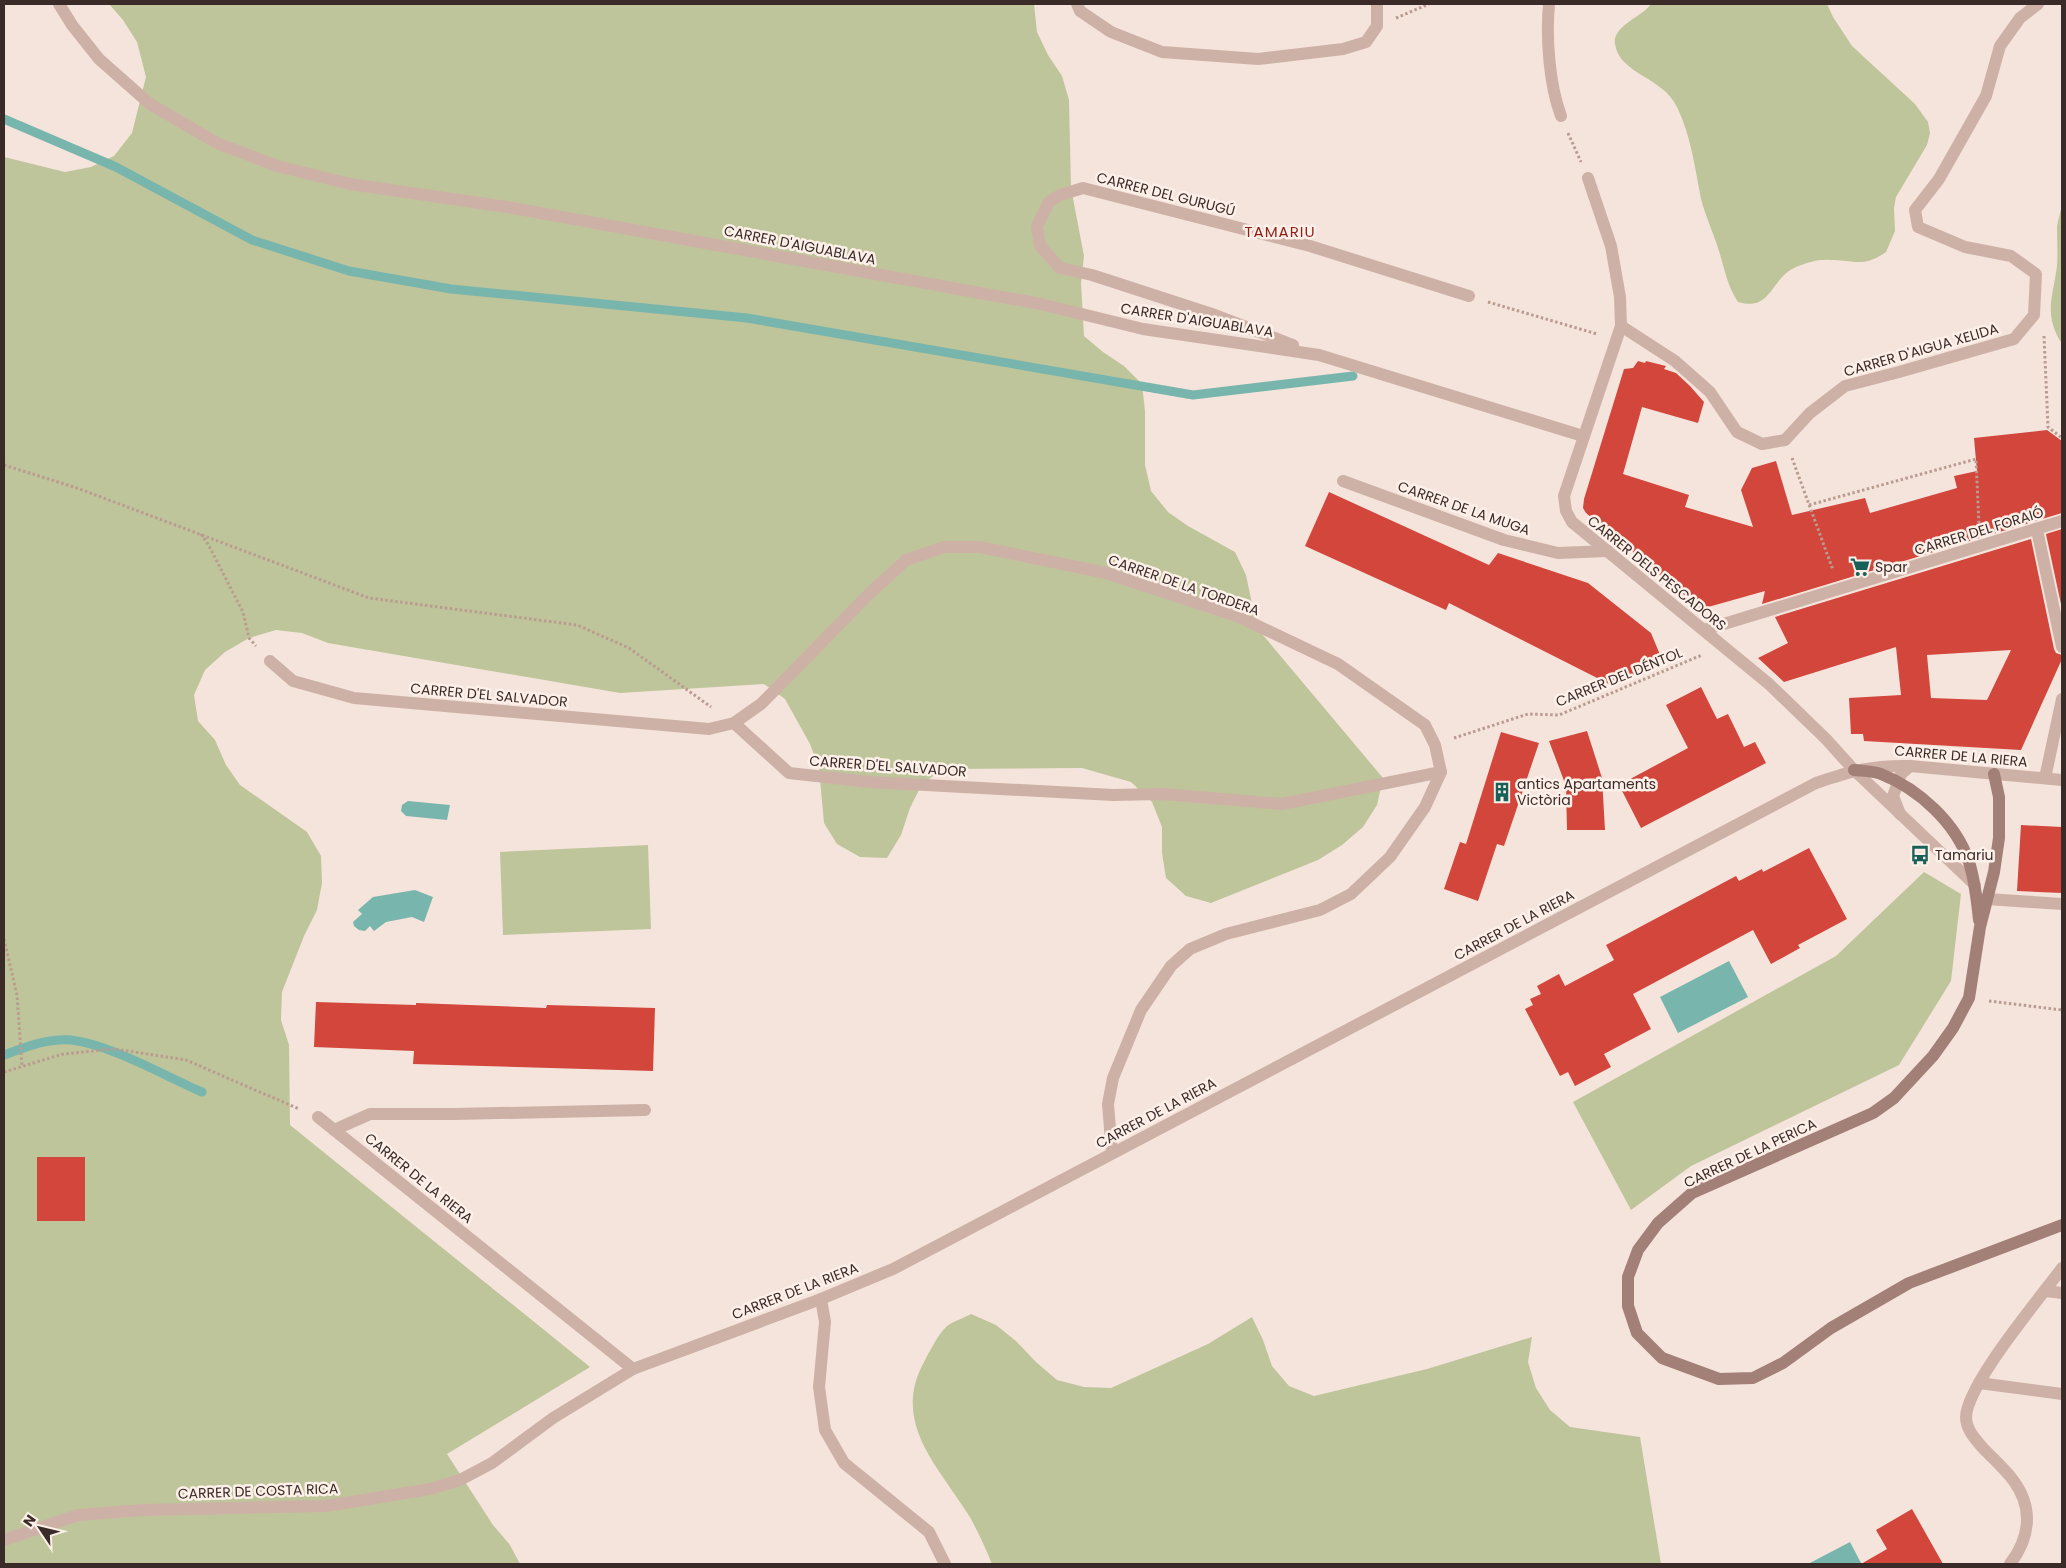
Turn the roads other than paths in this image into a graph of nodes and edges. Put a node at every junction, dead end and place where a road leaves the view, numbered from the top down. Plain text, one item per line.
1 (59, 4) edge
2 (1077, 4) edge
3 (1377, 4) edge
4 (1549, 4) edge
5 (2038, 4) edge
6 (1561, 116) road end
7 (1588, 178) road end
8 (1469, 296) road end
9 (1621, 326) junction
10 (1319, 355) junction
11 (1583, 436) junction
12 (1343, 481) dead end
13 (2062, 521) edge
14 (2037, 530) junction
15 (1608, 551) junction
16 (1704, 630) junction
17 (2062, 647) edge
18 (270, 662) road end
19 (2062, 699) edge
20 (734, 723) junction
21 (1910, 766) junction
22 (1854, 770) junction
23 (1441, 772) junction
24 (1994, 774) junction
25 (2045, 778) junction
26 (2062, 780) edge
27 (1897, 782) junction
28 (1900, 814) junction
29 (1975, 884) junction
30 (1987, 899) junction
31 (2062, 904) edge
32 (1980, 927) junction
33 (645, 1110) dead end
34 (318, 1117) road end
35 (334, 1130) junction
36 (1112, 1153) junction
37 (2062, 1225) edge
38 (2062, 1268) edge
39 (2045, 1291) junction
40 (2062, 1293) edge
41 (821, 1299) junction
42 (633, 1369) junction
43 (1979, 1383) junction
44 (2062, 1394) edge
45 (4, 1540) edge
46 (945, 1564) edge
47 (2010, 1564) edge

1 - 10 street, CARRER D'AIGUABLAVA
2 - 3 street
4 - 6 street
5 - 9 street, CARRER D'AIGUA XELIDA
7 - 9 street, CARRER DELS PESCADORS
8 - 10 street, CARRER DEL GURUGÚ
9 - 11 street, CARRER DELS PESCADORS
10 - 11 street, CARRER D'AIGUABLAVA
11 - 15 street, CARRER DELS PESCADORS
12 - 15 street, CARRER DE LA MUGA
13 - 14 street, CARRER DEL FORAIÓ
14 - 16 street, CARRER DEL FORAIÓ
14 - 17 street
15 - 16 street, CARRER DELS PESCADORS
16 - 22 street, CARRER DELS PESCADORS
18 - 20 street, CARRER D'EL SALVADOR
19 - 25 street
20 - 23 street, CARRER D'EL SALVADOR
20 - 23 street, CARRER DE LA TORDERA
21 - 22 street, CARRER DE LA RIERA
21 - 24 street, CARRER DE LA RIERA
21 - 27 street
22 - 27 street
22 - 28 street, CARRER DELS PESCADORS
22 - 36 street, CARRER DE LA RIERA
23 - 36 street
24 - 25 street, CARRER DE LA RIERA
24 - 30 street
25 - 26 street, CARRER DE LA RIERA
27 - 28 street
27 - 29 street
28 - 29 street, CARRER DELS PESCADORS
29 - 32 street
30 - 31 street
30 - 32 street
32 - 37 street, CARRER DE LA PERICA
33 - 35 street
34 - 35 street, CARRER DE LA RIERA
35 - 42 street, CARRER DE LA RIERA
36 - 41 street, CARRER DE LA RIERA
38 - 39 street
39 - 40 street
39 - 43 street
41 - 42 street, CARRER DE LA RIERA
41 - 46 street
42 - 45 street, CARRER DE COSTA RICA
43 - 44 street
43 - 47 street

